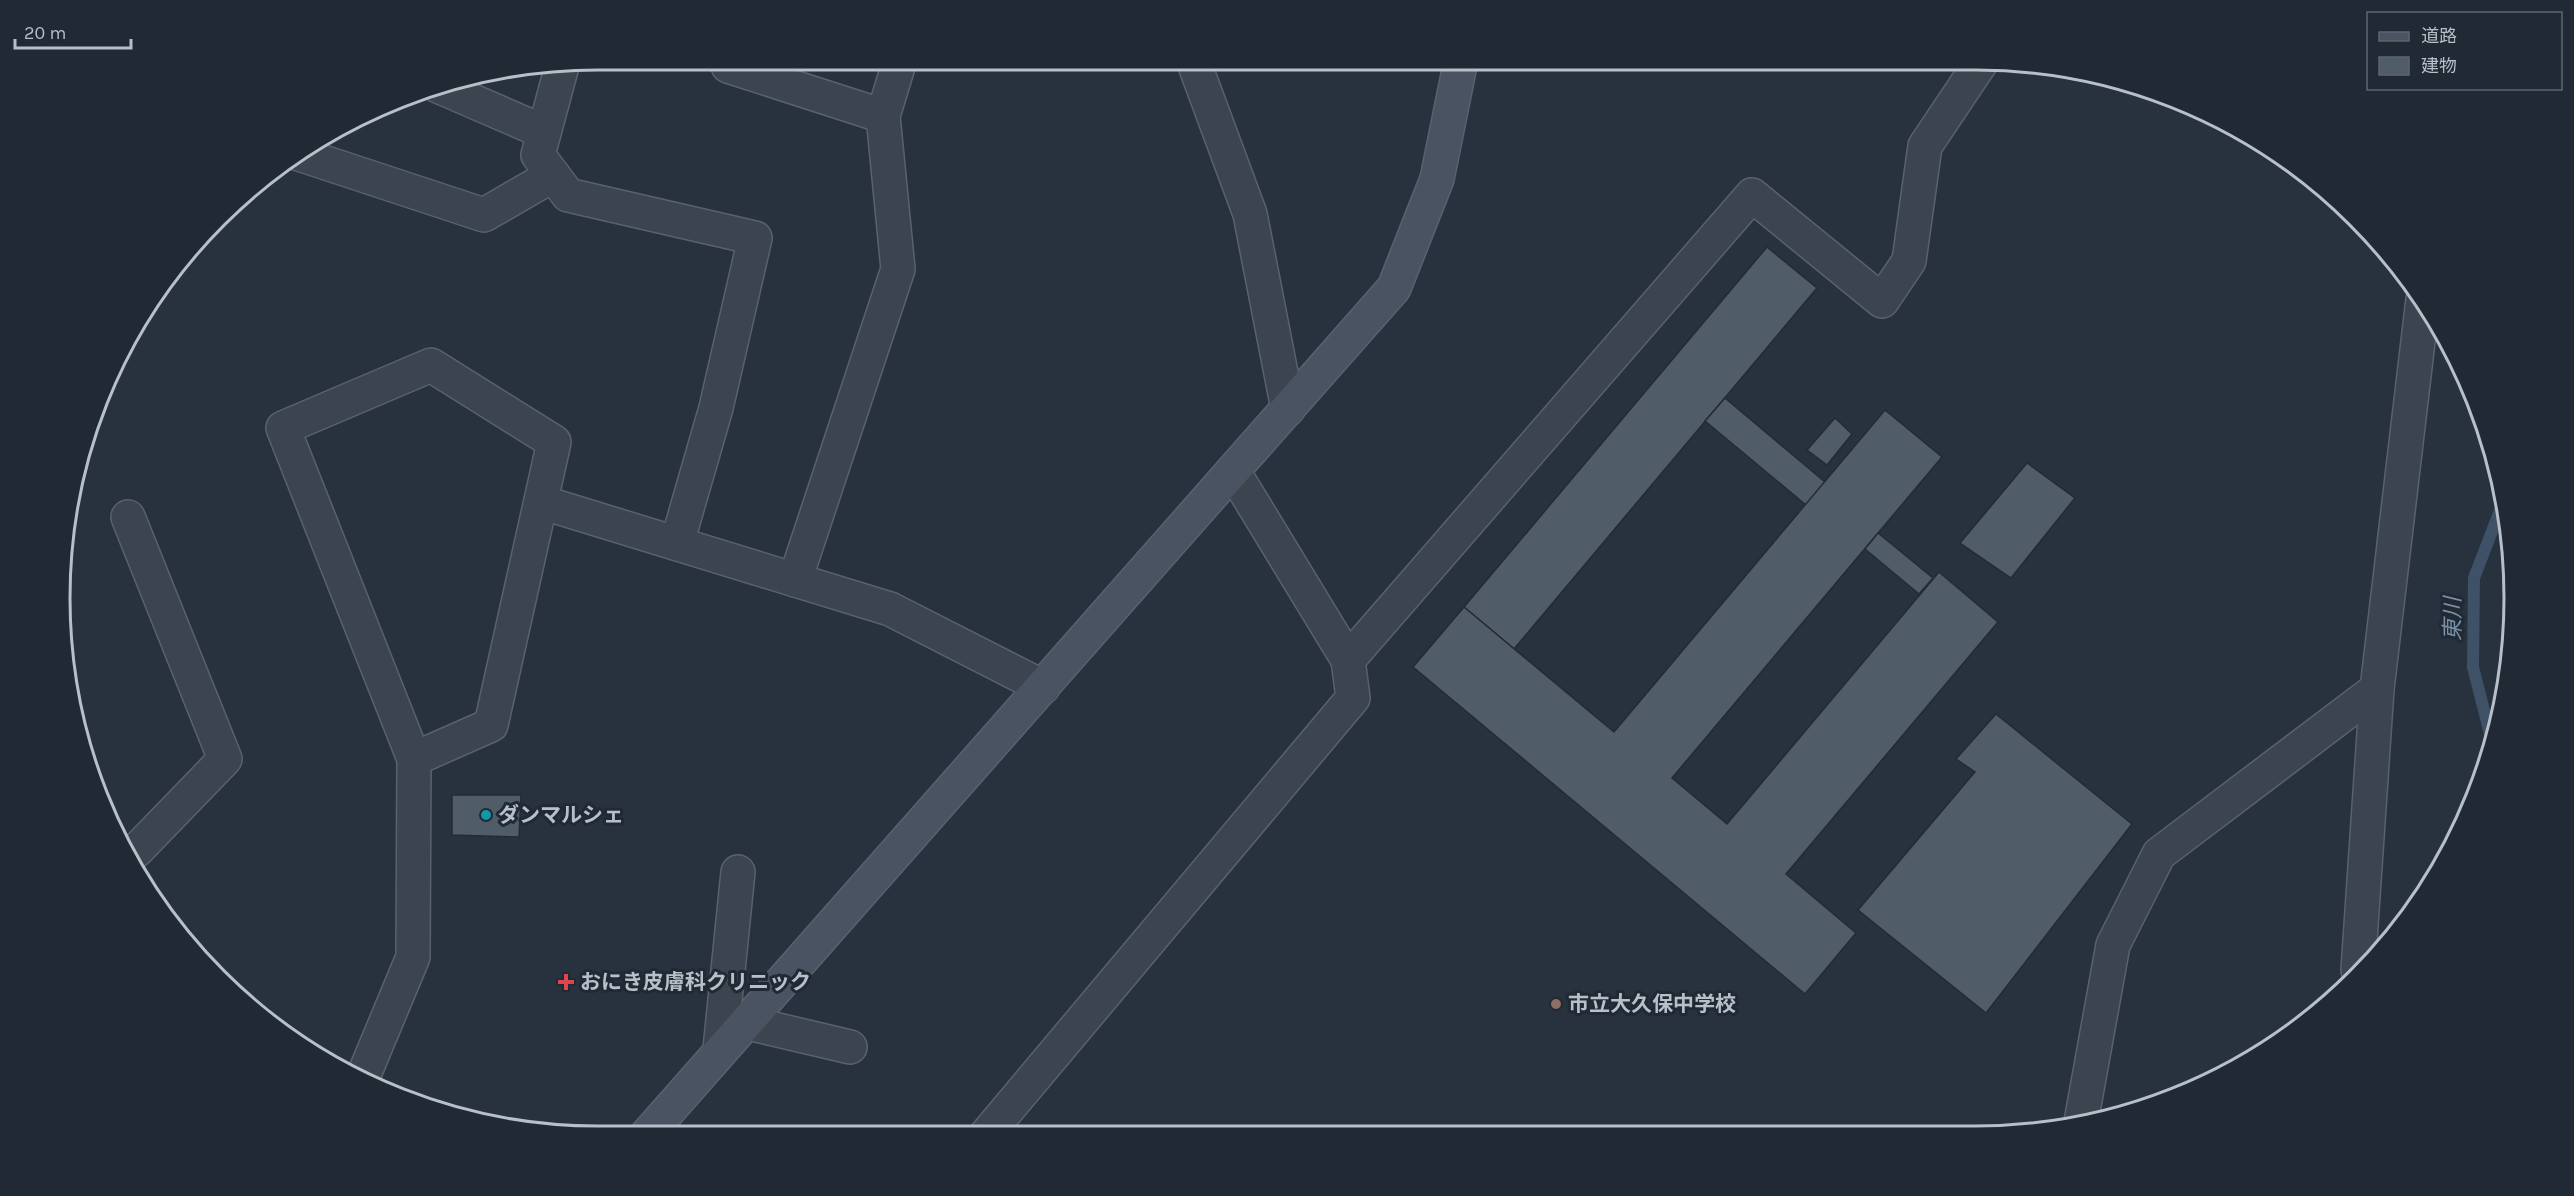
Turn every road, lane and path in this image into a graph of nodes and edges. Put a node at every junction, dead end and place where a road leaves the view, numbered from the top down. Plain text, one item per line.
1 (744, 71) edge
2 (897, 71) edge
3 (1197, 71) edge
4 (1459, 71) edge
5 (1975, 71) edge
6 (560, 72) edge
7 (450, 91) edge
8 (883, 116) junction
9 (544, 132) junction
10 (308, 157) edge
11 (553, 175) junction
12 (2421, 315) edge
13 (1288, 408) junction
14 (1233, 471) junction
15 (541, 502) junction
16 (128, 517) dead end
17 (677, 543) junction
18 (795, 580) junction
19 (1348, 660) junction
20 (1043, 687) junction
21 (2377, 689) junction
22 (414, 759) junction
23 (135, 851) edge
24 (738, 872) dead end
25 (2359, 961) edge
26 (744, 1022) junction
27 (850, 1047) dead end
28 (720, 1049) junction
29 (365, 1071) edge
30 (2082, 1114) edge
31 (655, 1126) edge
32 (994, 1126) edge

1 - 8 street
2 - 8 street
3 - 13 street
4 - 13 street
5 - 19 street
6 - 9 street
7 - 9 street
8 - 18 street
9 - 11 street
10 - 11 street
11 - 17 street
12 - 21 street
13 - 14 street
14 - 19 street
14 - 20 street
15 - 17 street
15 - 22 street
15 - 22 street
16 - 23 street
17 - 18 street
18 - 20 street
19 - 32 street
20 - 26 street
21 - 25 street
21 - 30 street
22 - 29 street
24 - 28 street
26 - 27 street
26 - 28 street
28 - 31 street

